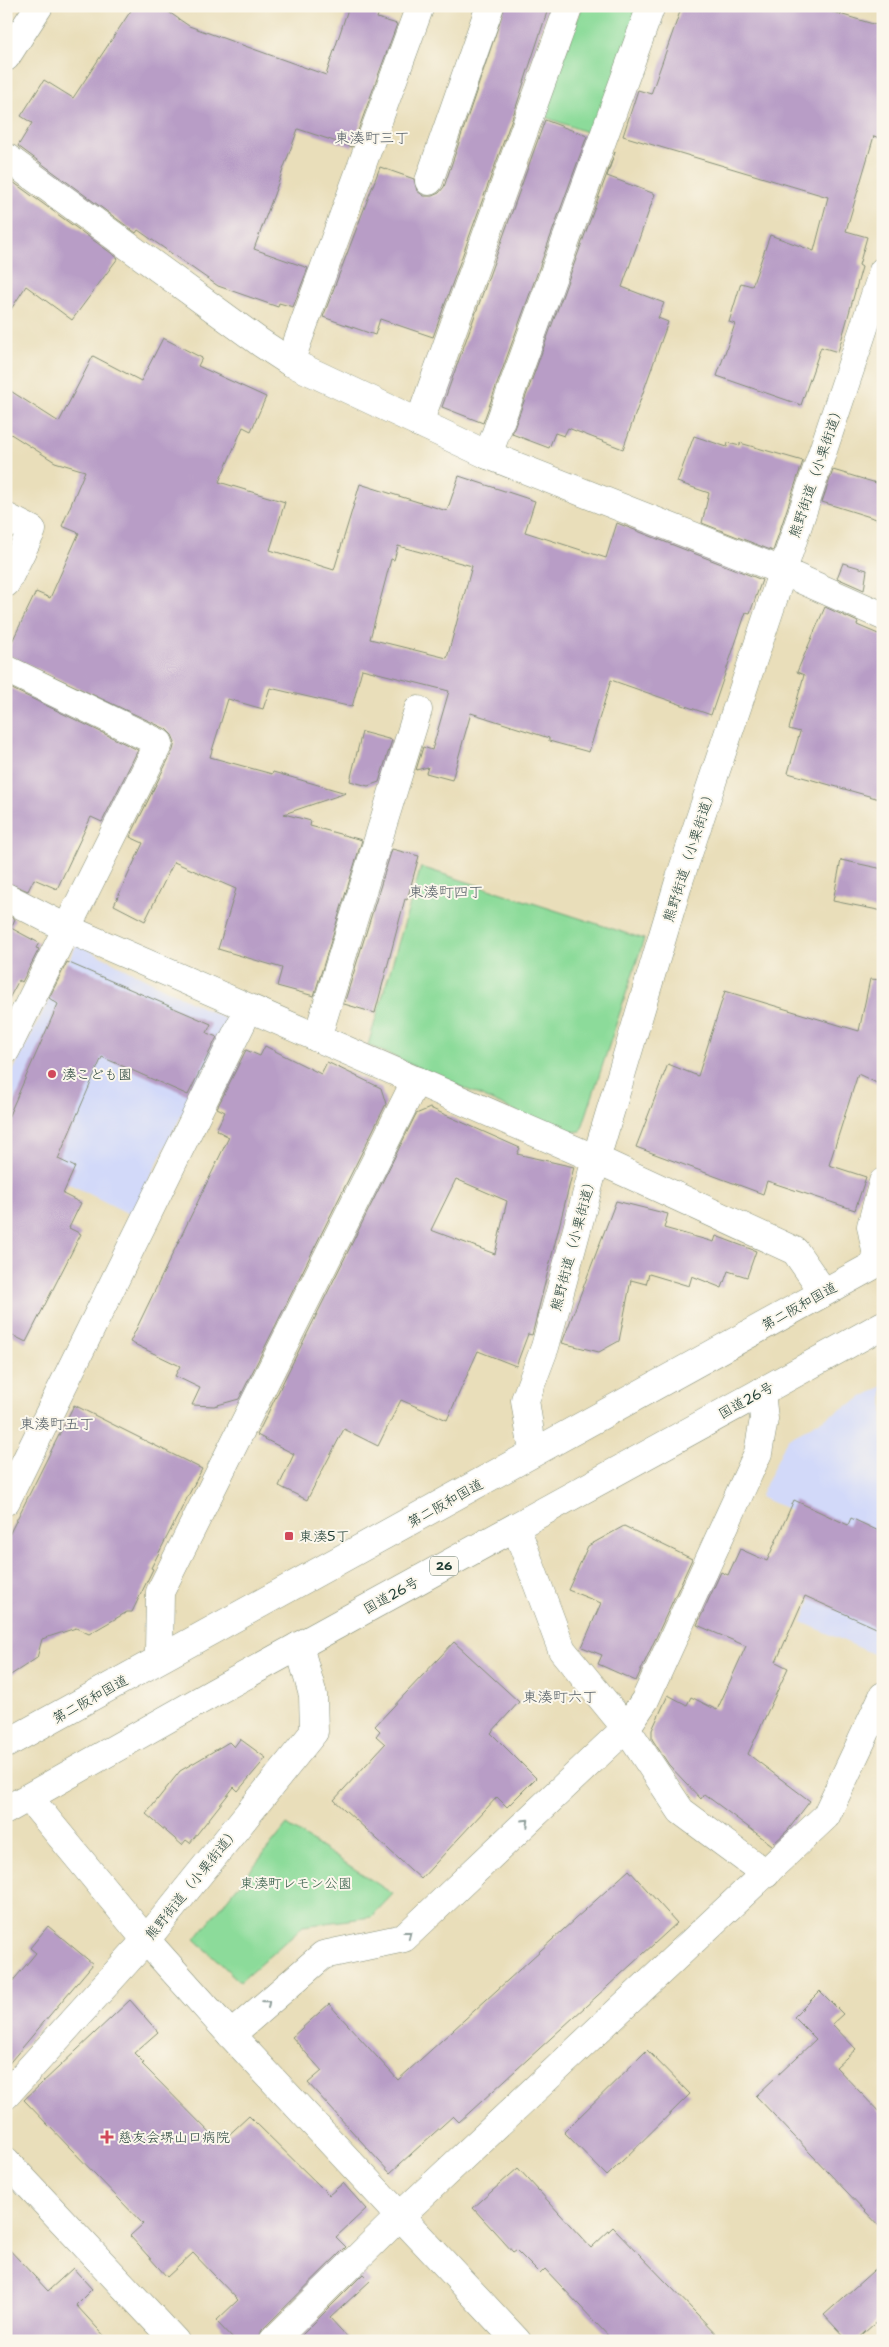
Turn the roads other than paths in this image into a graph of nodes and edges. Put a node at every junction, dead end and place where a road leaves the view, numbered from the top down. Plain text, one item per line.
1 (420, 6) edge
2 (490, 6) edge
3 (569, 6) edge
4 (651, 6) edge
5 (31, 9) edge
6 (6, 58) edge
7 (6, 157) edge
8 (429, 181) dead end
9 (883, 271) edge
10 (290, 362) junction
11 (419, 423) junction
12 (488, 455) junction
13 (6, 517) edge
14 (782, 571) junction
15 (6, 583) edge
16 (883, 616) edge
17 (6, 669) edge
18 (418, 710) dead end
19 (6, 897) edge
20 (68, 929) junction
21 (249, 1008) junction
22 (317, 1038) junction
23 (6, 1050) edge
24 (416, 1080) junction
25 (596, 1158) junction
26 (883, 1182) edge
27 (881, 1256) edge
28 (818, 1284) junction
29 (883, 1315) edge
30 (883, 1325) edge
31 (761, 1392) junction
32 (532, 1446) junction
33 (6, 1501) edge
34 (516, 1527) junction
35 (299, 1646) junction
36 (159, 1651) junction
37 (883, 1696) edge
38 (626, 1728) junction
39 (6, 1731) edge
40 (6, 1744) edge
41 (14, 1801) edge
42 (766, 1874) junction
43 (146, 1940) junction
44 (230, 2035) junction
45 (6, 2095) edge
46 (6, 2161) edge
47 (400, 2216) junction
48 (175, 2341) edge
49 (273, 2341) edge
50 (517, 2341) edge

1 - 10 main road
2 - 8 main road
3 - 11 main road
4 - 12 main road
5 - 6 main road
7 - 10 main road
9 - 14 main road, 熊野街道（小栗街道）
10 - 11 main road
11 - 12 main road
12 - 14 main road
13 - 15 main road
14 - 16 main road
14 - 25 main road, 熊野街道（小栗街道）
17 - 20 main road
18 - 22 main road
19 - 20 main road
20 - 21 main road
20 - 23 main road
21 - 22 main road
21 - 33 main road
22 - 24 main road
24 - 25 main road
24 - 36 main road
25 - 28 main road
25 - 32 main road, 熊野街道（小栗街道）
26 - 27 main road
27 - 28 main road
27 - 40 main road, 第二阪和国道
28 - 32 main road
29 - 41 main road, 26
30 - 31 main road, 国道26号 / 26
31 - 34 main road, 国道26号 / 26
31 - 38 main road
32 - 36 main road
34 - 35 main road, 国道26号 / 26
34 - 38 main road
35 - 41 main road, 国道26号 / 26
35 - 43 main road, 熊野街道（小栗街道）
36 - 39 main road
37 - 42 main road
38 - 42 main road
44 -> 38 main road
41 - 43 main road
42 - 47 main road
43 - 44 main road
43 - 45 main road, 熊野街道（小栗街道）
44 - 47 main road
46 - 48 main road
47 - 49 main road
47 - 50 main road

